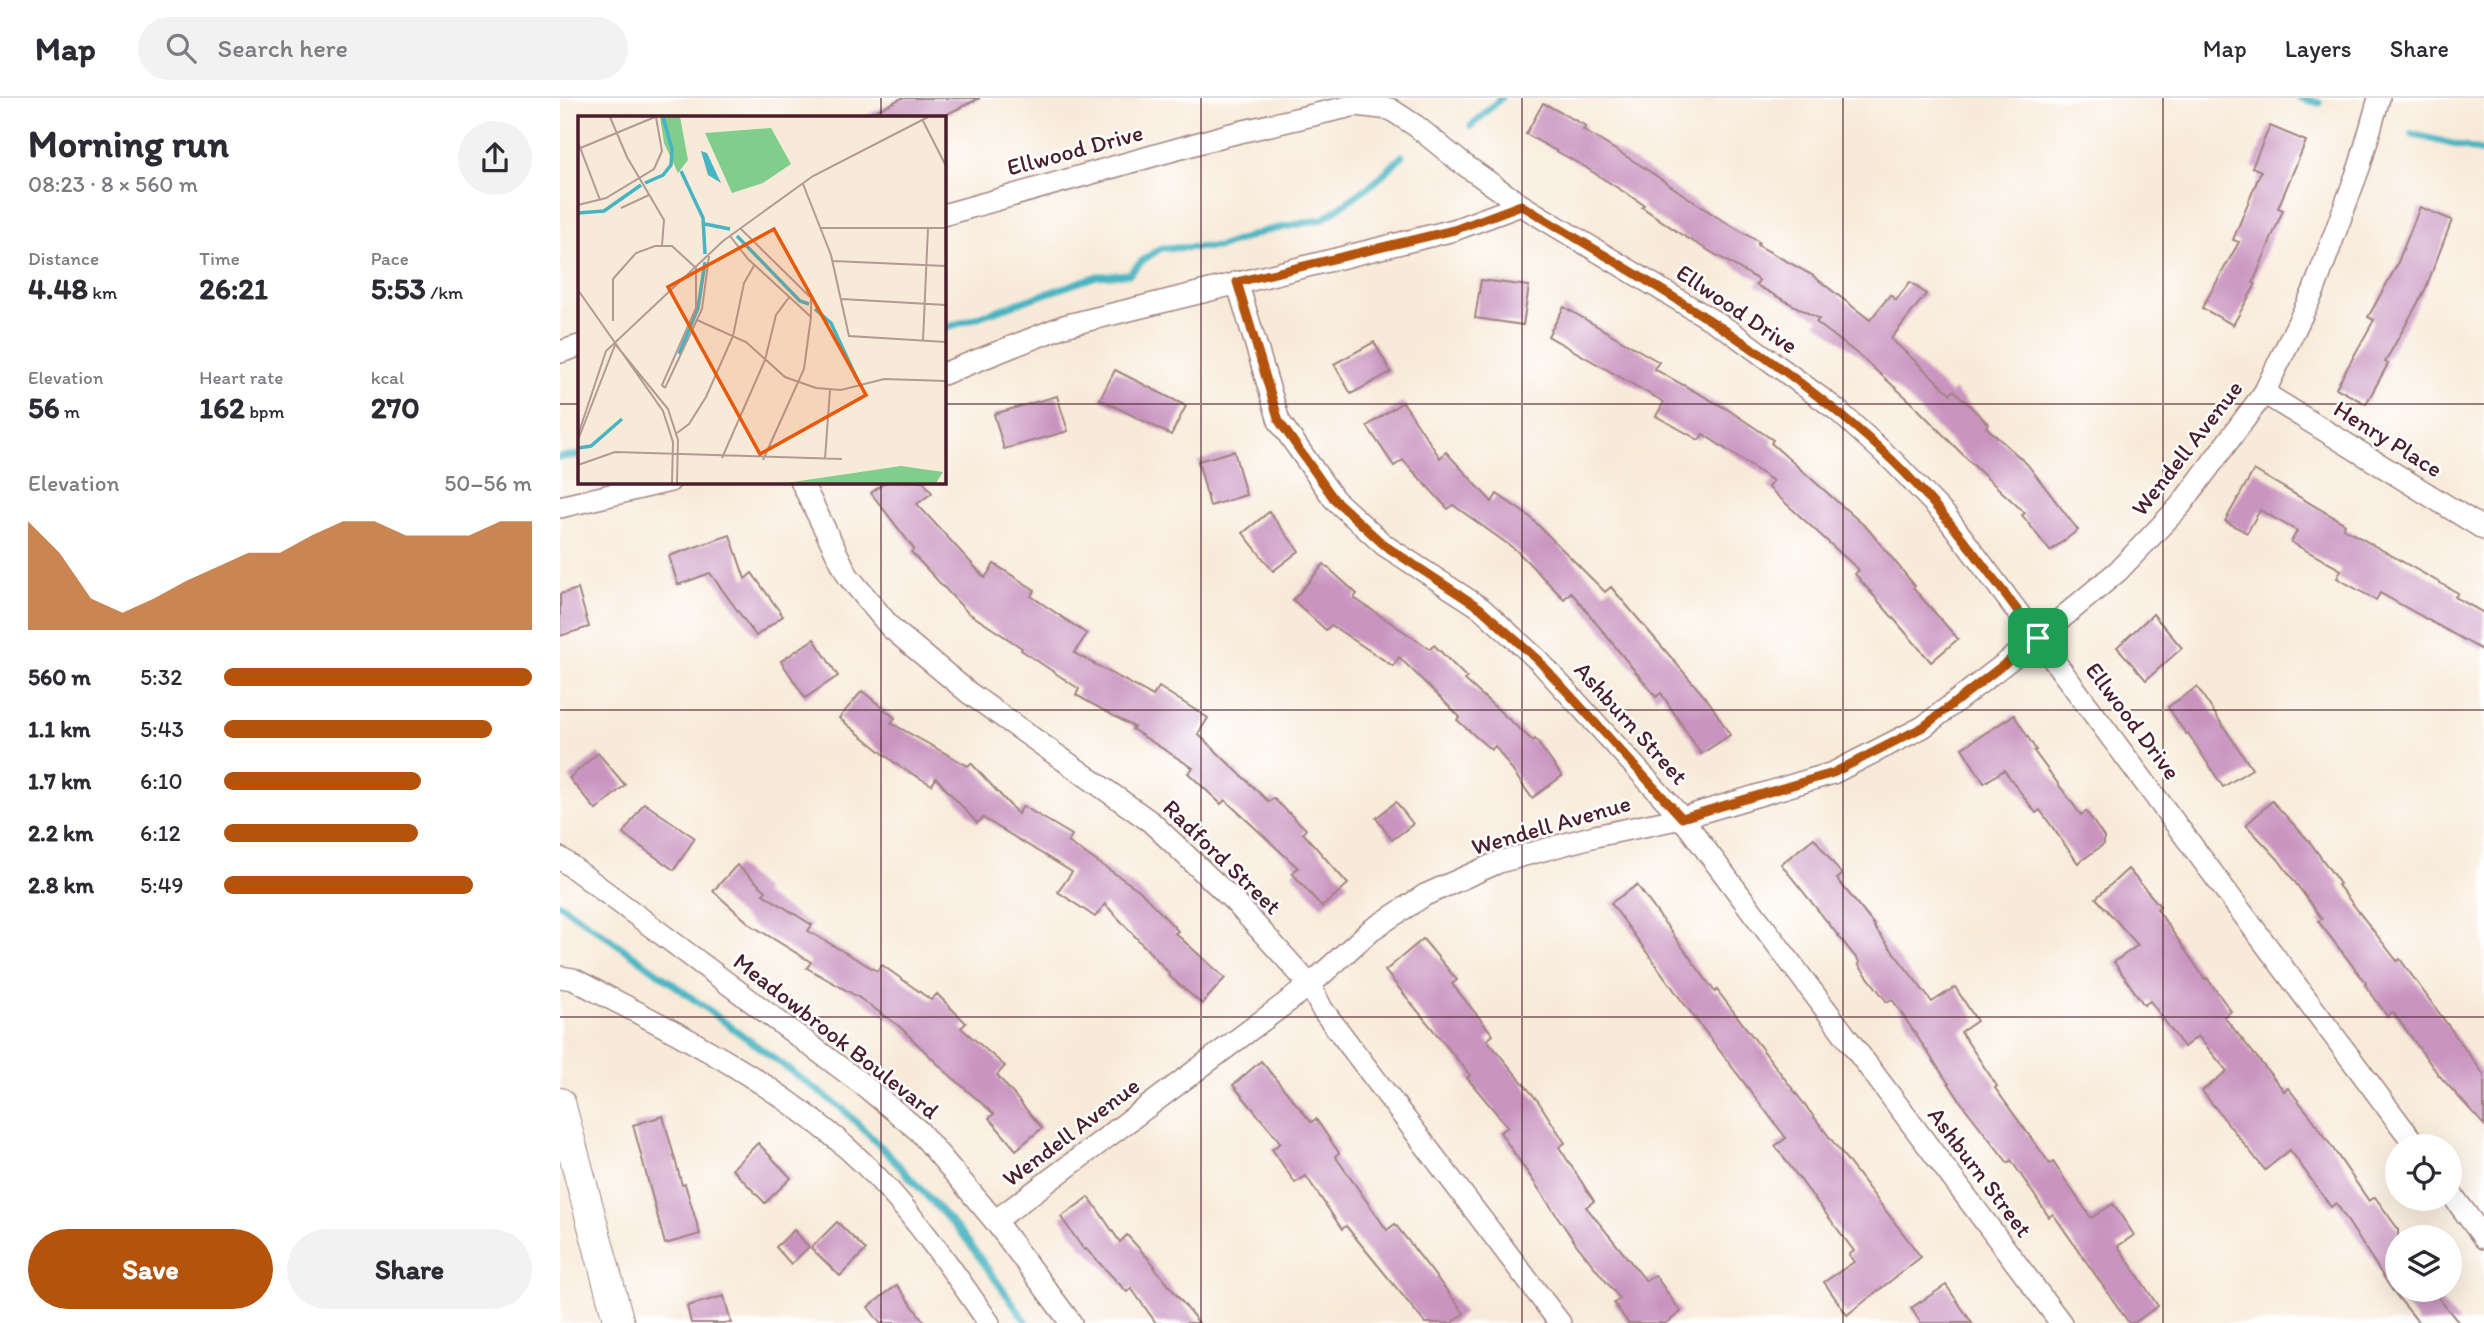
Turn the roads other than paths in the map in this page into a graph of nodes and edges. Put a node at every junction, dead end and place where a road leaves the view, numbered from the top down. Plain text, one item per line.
1 (2379, 98) edge
2 (1521, 205) junction
3 (945, 214) edge
4 (1237, 282) junction
5 (578, 346) edge
6 (560, 352) edge
7 (945, 373) edge
8 (2264, 393) junction
9 (662, 483) edge
10 (802, 483) edge
11 (560, 507) edge
12 (2484, 529) edge
13 (2038, 638) junction
14 (1682, 818) junction
15 (560, 858) edge
16 (560, 977) edge
17 (1310, 985) junction
18 (560, 1103) edge
19 (2407, 1134) edge
20 (2462, 1208) edge
21 (995, 1221) junction
22 (2484, 1238) edge
23 (619, 1323) edge
24 (989, 1323) edge
25 (1071, 1323) edge
26 (1560, 1323) edge
27 (2061, 1323) edge

1 - 8 street, Wendell Avenue
2 - 3 street, Ellwood Drive
2 - 4 street
2 - 13 street, Ellwood Drive
4 - 7 street
4 - 14 street, Ashburn Street
5 - 6 street
8 - 12 street, Henry Place
8 - 13 street, Wendell Avenue
9 - 11 street
10 - 17 street, Radford Street
13 - 14 street, Wendell Avenue
13 - 19 street, Ellwood Drive
14 - 17 street, Wendell Avenue
14 - 27 street, Ashburn Street
15 - 21 street, Meadowbrook Boulevard
16 - 24 street
17 - 21 street, Wendell Avenue
17 - 26 street, Radford Street
18 - 23 street
20 - 22 street
21 - 25 street, Meadowbrook Boulevard

